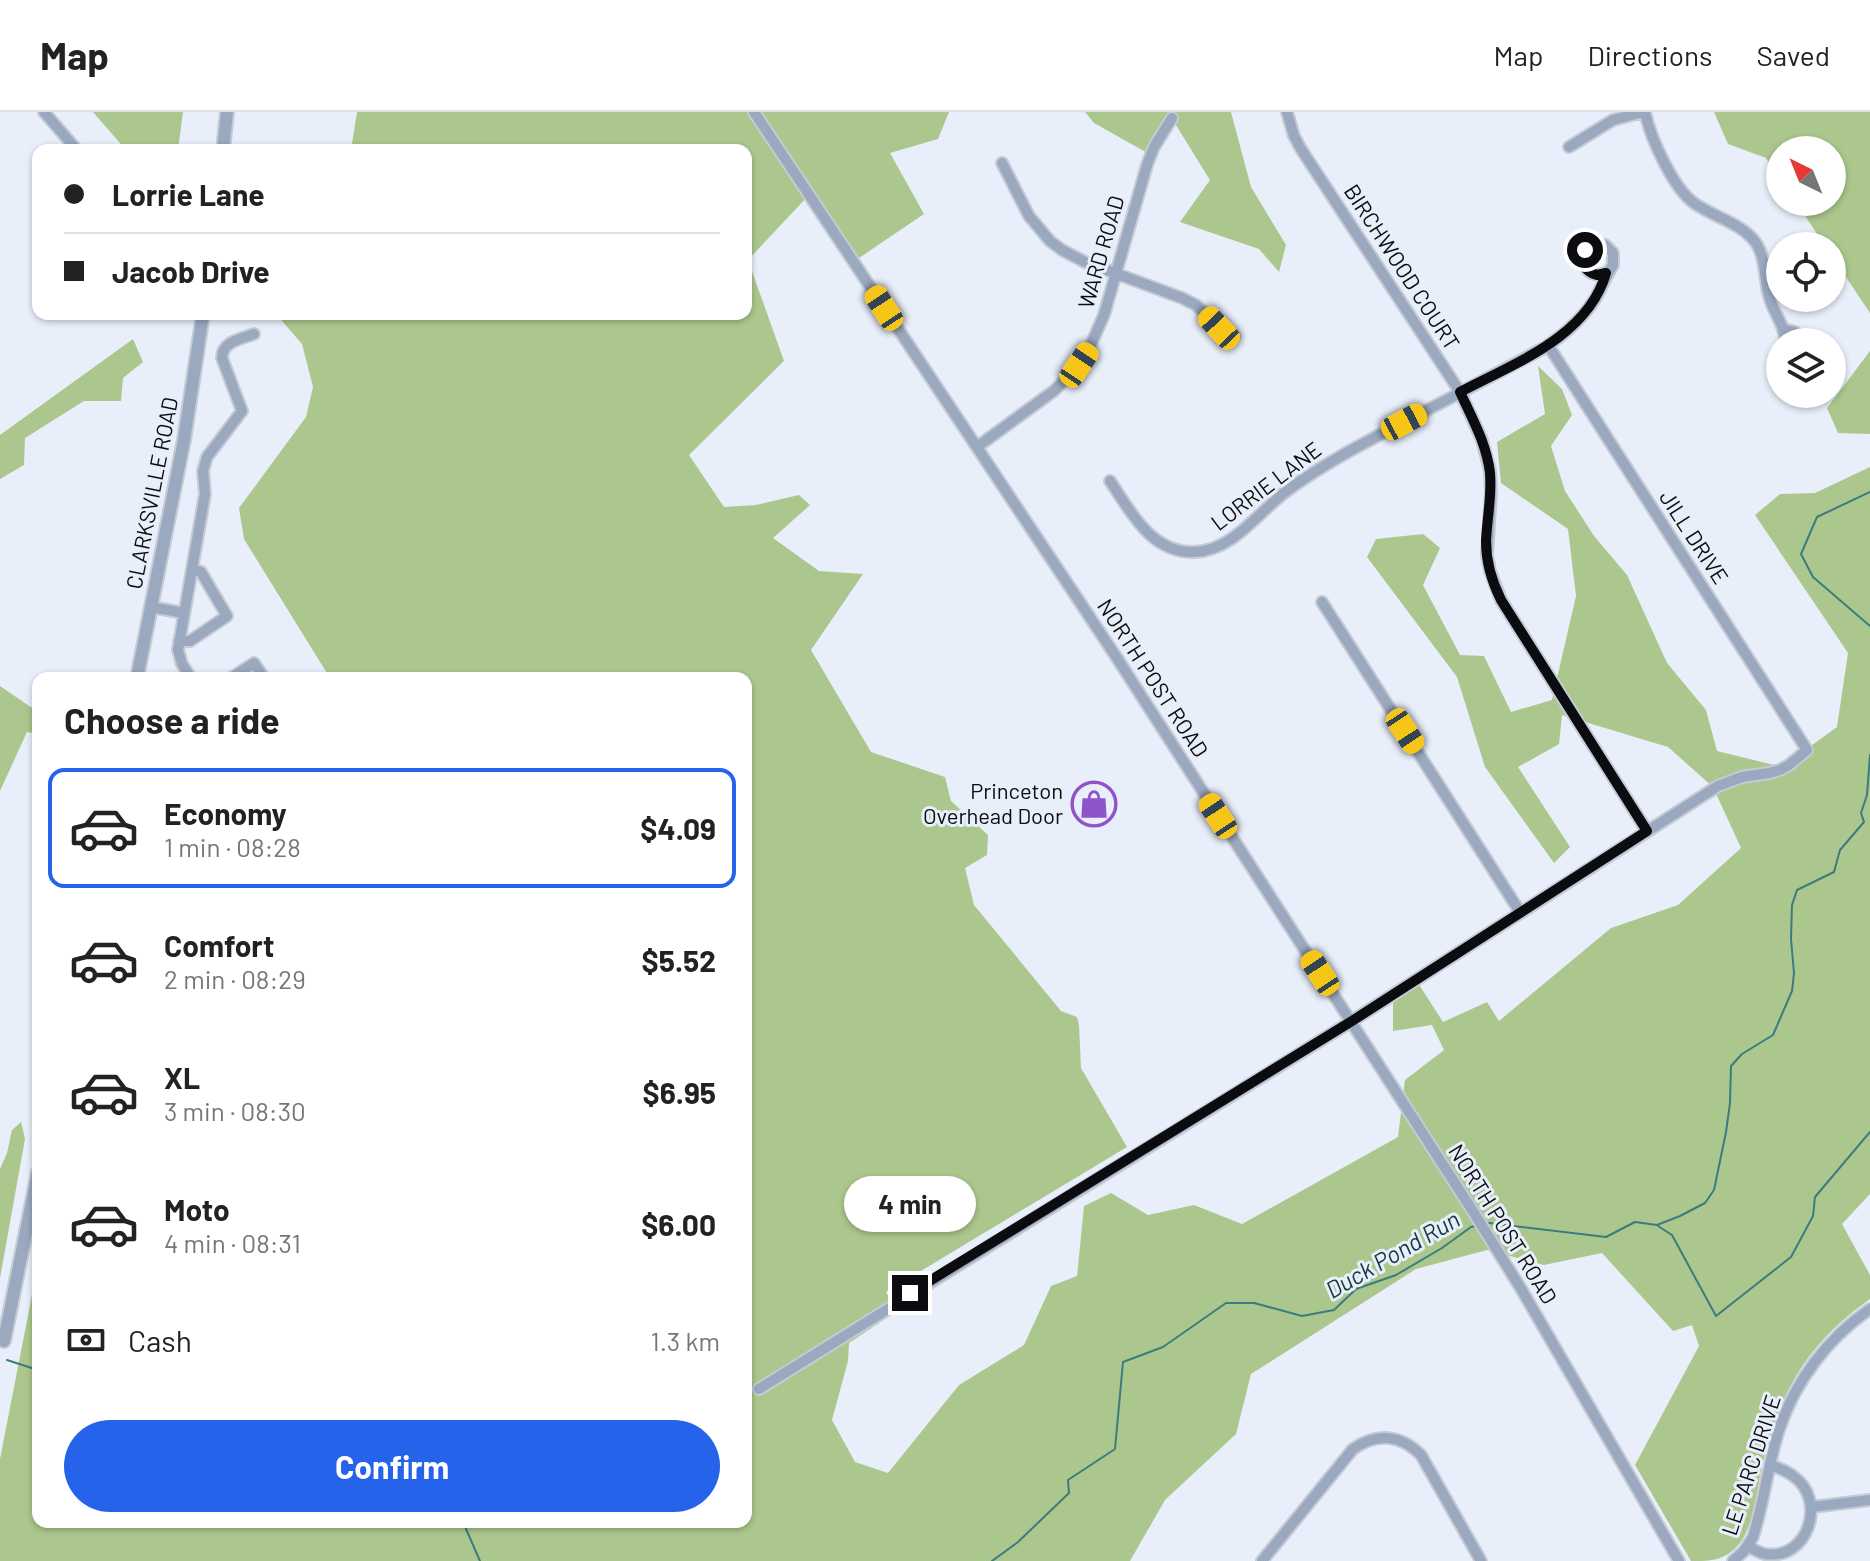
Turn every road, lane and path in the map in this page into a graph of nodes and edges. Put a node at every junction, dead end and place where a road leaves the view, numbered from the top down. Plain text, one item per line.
1 (44, 112) edge
2 (227, 112) edge
3 (754, 112) edge
4 (1287, 112) edge
5 (1644, 112) edge
6 (1172, 118) dead end
7 (72, 144) edge
8 (224, 144) edge
9 (1569, 147) dead end
10 (1002, 163) dead end
11 (1115, 273) junction
12 (1606, 273) dead end
13 (202, 320) edge
14 (1783, 328) edge
15 (254, 334) dead end
16 (1234, 336) dead end
17 (1548, 345) junction
18 (1460, 392) junction
19 (977, 447) junction
20 (1110, 481) dead end
21 (192, 569) junction
22 (1322, 602) dead end
23 (151, 607) junction
24 (184, 613) junction
25 (179, 641) junction
26 (138, 672) edge
27 (188, 672) edge
28 (240, 672) edge
29 (260, 672) edge
30 (1647, 831) junction
31 (1520, 912) junction
32 (1352, 1021) junction
33 (32, 1202) edge
34 (1870, 1309) edge
35 (4, 1341) dead end
36 (759, 1389) dead end
37 (1771, 1465) junction
38 (1870, 1500) edge
39 (1812, 1507) junction
40 (1748, 1546) junction
41 (1262, 1561) edge
42 (1481, 1561) edge
43 (1679, 1561) edge
44 (1733, 1561) edge

1 - 7 street
2 - 8 street
3 - 19 street, NORTH POST ROAD
4 - 18 street, BIRCHWOOD COURT
5 - 9 street
5 - 14 street
6 - 11 street, WARD ROAD
10 - 11 street
11 - 16 street
11 - 19 street, WARD ROAD
12 - 17 street, LORRIE LANE
13 - 23 street, CLARKSVILLE ROAD
15 - 21 street
17 - 18 street, LORRIE LANE
17 - 30 street, JILL DRIVE
18 - 20 street, LORRIE LANE
18 - 30 street, BIRCHWOOD COURT
19 - 32 street, NORTH POST ROAD
21 - 24 street
21 - 25 street
22 - 31 street
23 - 24 street
23 - 26 street, CLARKSVILLE ROAD
24 - 25 street
25 - 27 street
28 - 29 street
30 - 31 street
31 - 32 street
32 - 36 street
32 - 43 street, NORTH POST ROAD
33 - 35 street
34 - 37 street, LE PARC DRIVE
37 - 39 street
37 - 40 street, LE PARC DRIVE
38 - 39 street
39 - 40 street
40 - 44 street, LE PARC DRIVE
41 - 42 street

